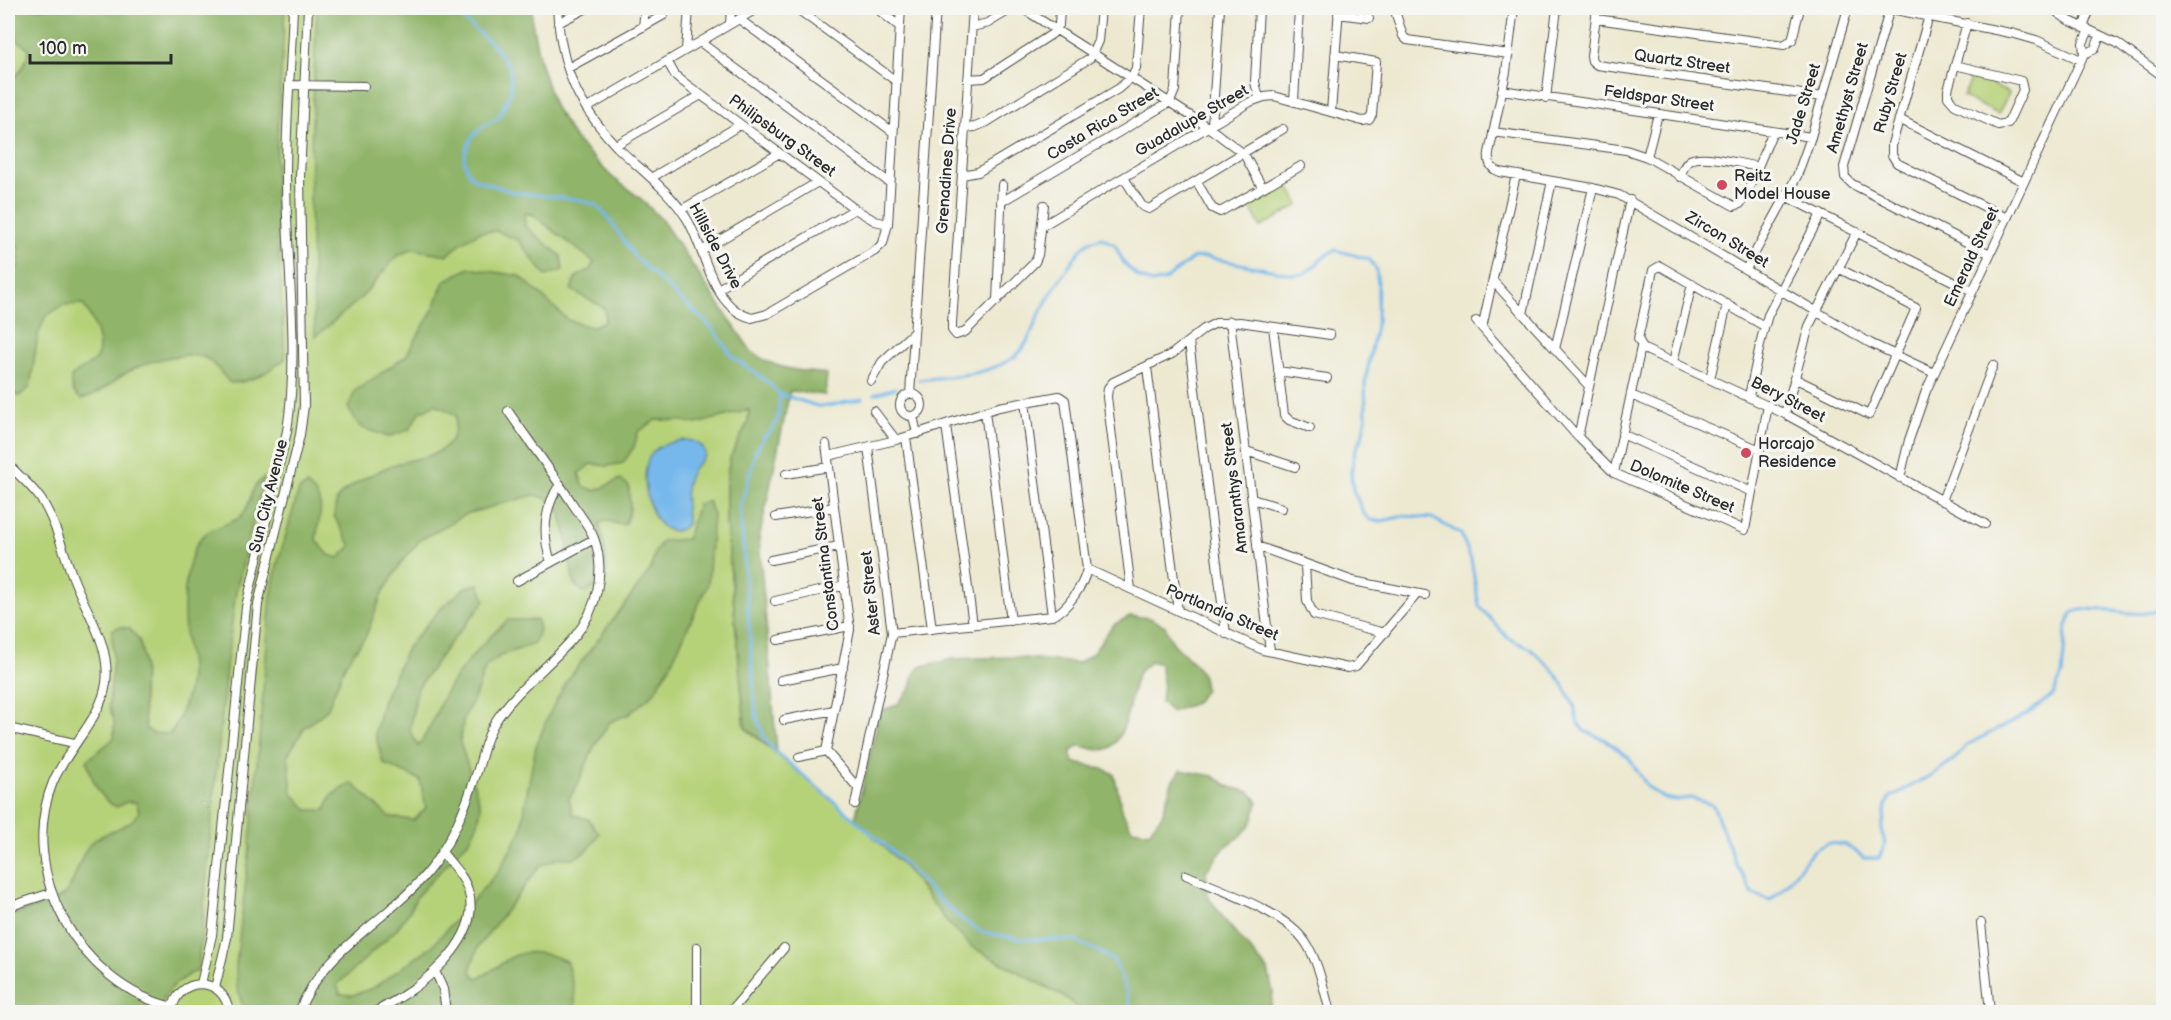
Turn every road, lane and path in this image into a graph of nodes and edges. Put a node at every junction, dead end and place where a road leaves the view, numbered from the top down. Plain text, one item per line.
1 (293, 8) edge
2 (308, 8) edge
3 (557, 8) edge
4 (587, 8) edge
5 (645, 8) edge
6 (689, 8) edge
7 (731, 8) edge
8 (758, 8) edge
9 (796, 8) edge
10 (876, 8) edge
11 (901, 8) edge
12 (936, 8) edge
13 (973, 8) edge
14 (1013, 8) edge
15 (1022, 8) edge
16 (1060, 8) edge
17 (1101, 8) edge
18 (1141, 8) edge
19 (1180, 8) edge
20 (1220, 8) edge
21 (1259, 8) edge
22 (1299, 8) edge
23 (1394, 8) edge
24 (1459, 8) edge
25 (1471, 8) edge
26 (1514, 8) edge
27 (1557, 8) edge
28 (1598, 8) edge
29 (1800, 8) edge
30 (1848, 8) edge
31 (1888, 8) edge
32 (2051, 8) edge
33 (2090, 8) edge
34 (1339, 11) edge
35 (664, 15) dead end
36 (1929, 16) junction
37 (1369, 18) dead end
38 (739, 19) junction
39 (1596, 19) junction
40 (558, 23) junction
41 (1967, 23) junction
42 (730, 24) junction
43 (900, 26) junction
44 (643, 27) junction
45 (972, 27) junction
46 (2086, 29) junction
47 (1057, 30) junction
48 (2100, 36) junction
49 (700, 42) junction
50 (686, 50) junction
51 (1093, 53) junction
52 (1509, 54) junction
53 (1335, 55) junction
54 (2083, 57) junction
55 (667, 61) junction
56 (1955, 65) junction
57 (568, 68) junction
58 (2163, 77) edge
59 (1131, 78) junction
60 (968, 79) junction
61 (896, 81) junction
62 (290, 85) junction
63 (304, 85) junction
64 (364, 86) dead end
65 (1503, 90) junction
66 (701, 95) junction
67 (1259, 98) junction
68 (1546, 98) junction
69 (1822, 98) junction
70 (1170, 102) junction
71 (1294, 102) junction
72 (587, 108) junction
73 (1331, 112) junction
74 (1658, 114) junction
75 (1899, 119) junction
76 (740, 125) junction
77 (1210, 126) junction
78 (965, 128) junction
79 (1283, 129) dead end
80 (1773, 131) junction
81 (893, 132) junction
82 (1493, 132) junction
83 (1811, 137) junction
84 (616, 146) junction
85 (778, 154) junction
86 (1244, 154) junction
87 (1647, 157) junction
88 (1301, 166) dead end
89 (1758, 167) junction
90 (962, 175) junction
91 (1516, 175) junction
92 (1680, 177) junction
93 (651, 178) junction
94 (1124, 178) junction
95 (1552, 181) junction
96 (818, 182) junction
97 (1197, 182) junction
98 (2024, 182) junction
99 (890, 183) junction
100 (1002, 185) dead end
101 (1262, 187) junction
102 (1593, 188) junction
103 (1787, 197) junction
104 (1630, 200) junction
105 (1001, 202) junction
106 (1044, 205) dead end
107 (855, 209) junction
108 (681, 210) junction
109 (1821, 214) junction
110 (2007, 218) junction
111 (888, 224) junction
112 (1041, 226) junction
113 (1857, 232) junction
114 (703, 250) junction
115 (1990, 254) junction
116 (1838, 267) junction
117 (1746, 269) junction
118 (1493, 281) junction
119 (1692, 284) junction
120 (718, 289) junction
121 (1781, 290) junction
122 (1972, 291) junction
123 (997, 301) junction
124 (1727, 304) junction
125 (1816, 310) junction
126 (1523, 314) junction
127 (1230, 321) junction
128 (1476, 321) dead end
129 (1764, 326) junction
130 (1273, 327) junction
131 (1482, 328) junction
132 (914, 332) junction
133 (1330, 335) dead end
134 (1189, 342) junction
135 (1640, 345) junction
136 (1555, 349) junction
137 (1895, 356) junction
138 (1673, 362) junction
139 (1994, 365) dead end
140 (1147, 367) junction
141 (1278, 371) junction
142 (1934, 373) junction
143 (1327, 378) dead end
144 (1794, 378) junction
145 (1710, 379) junction
146 (871, 381) dead end
147 (1588, 386) junction
148 (910, 394) junction
149 (1631, 394) junction
150 (1749, 396) junction
151 (1025, 402) junction
152 (291, 405) junction
153 (1768, 405) junction
154 (304, 406) junction
155 (507, 411) dead end
156 (874, 411) dead end
157 (985, 411) junction
158 (1785, 414) junction
159 (913, 416) junction
160 (946, 425) junction
161 (1310, 428) dead end
162 (917, 434) junction
163 (1622, 434) junction
164 (1578, 437) junction
165 (901, 438) junction
166 (826, 444) dead end
167 (868, 447) junction
168 (1760, 450) junction
169 (1246, 451) junction
170 (828, 456) junction
171 (9, 467) edge
172 (829, 467) junction
173 (1295, 467) dead end
174 (1614, 473) junction
175 (786, 474) dead end
176 (1900, 478) junction
177 (560, 484) junction
178 (1752, 492) junction
179 (1252, 499) junction
180 (1942, 501) junction
181 (834, 507) junction
182 (1282, 508) dead end
183 (776, 517) dead end
184 (1985, 524) dead end
185 (594, 539) junction
186 (840, 546) junction
187 (1257, 546) junction
188 (771, 560) dead end
189 (551, 562) junction
190 (1305, 564) junction
191 (1087, 569) junction
192 (517, 581) dead end
193 (845, 585) junction
194 (1131, 589) junction
195 (775, 601) dead end
196 (1178, 611) junction
197 (1052, 616) junction
198 (1011, 621) junction
199 (973, 625) junction
200 (850, 626) junction
201 (932, 629) junction
202 (892, 633) junction
203 (1385, 633) junction
204 (1226, 634) junction
205 (778, 640) dead end
206 (1270, 651) junction
207 (843, 668) junction
208 (781, 680) dead end
209 (834, 710) junction
210 (784, 720) dead end
211 (233, 726) junction
212 (247, 727) junction
213 (8, 728) edge
214 (74, 743) junction
215 (826, 751) junction
216 (800, 757) dead end
217 (858, 788) junction
218 (855, 804) dead end
219 (442, 852) junction
220 (1186, 875) dead end
221 (51, 893) junction
222 (8, 907) edge
223 (1981, 923) dead end
224 (697, 947) dead end
225 (784, 948) dead end
226 (435, 971) junction
227 (201, 984) junction
228 (215, 988) junction
229 (172, 1010) edge
230 (229, 1012) edge
231 (299, 1012) edge
232 (374, 1012) edge
233 (446, 1012) edge
234 (697, 1012) edge
235 (730, 1012) edge
236 (1330, 1012) edge
237 (1990, 1012) edge

1 - 62 street, Sun City Avenue
2 - 63 street, Sun City Avenue
3 - 40 street, Hillside Drive
4 - 40 street
5 - 44 street
6 - 50 street
7 - 42 street
8 - 38 street
9 - 61 street
10 - 43 street
11 - 43 street
12 - 132 street
13 - 45 street, Grenadines Drive
14 - 45 street
15 - 47 street
16 - 47 street
17 - 51 street
18 - 59 street
19 - 70 street, Costa Rica Street
20 - 77 street
21 - 67 street
22 - 71 street
23 - 52 street
24 - 25 street
26 - 52 street
27 - 68 street
28 - 39 street, Quartz Street
29 - 39 street
30 - 69 street, Jade Street
31 - 36 street
31 - 115 street, Amethyst Street
32 - 46 street
33 - 46 street, Emerald Street
34 - 37 street
34 - 53 street
35 - 44 street
36 - 41 street
36 - 75 street, Ruby Street
38 - 42 street
38 - 81 street
39 - 69 street, Quartz Street
40 - 57 street, Hillside Drive
41 - 54 street
41 - 56 street
42 - 49 street
43 - 61 street
44 - 57 street
45 - 60 street, Grenadines Drive
46 - 48 street
46 - 54 street, Emerald Street
47 - 51 street
47 - 60 street
48 - 54 street, Emerald Street
48 - 58 street
49 - 50 street
49 - 99 street
50 - 55 street
51 - 59 street
51 - 78 street
52 - 65 street
53 - 73 street
53 - 73 street, Guadalupe Street
54 - 98 street, Emerald Street
55 - 66 street, Philipsburg Street
55 - 72 street
56 - 56 street
57 - 72 street, Hillside Drive
59 - 70 street
59 - 90 street
60 - 78 street, Grenadines Drive
61 - 81 street
62 - 63 street
62 - 152 street, Sun City Avenue
63 - 64 street
63 - 154 street, Sun City Avenue
65 - 68 street, Feldspar Street
65 - 82 street
66 - 76 street, Philipsburg Street
66 - 84 street
67 - 71 street, Guadalupe Street
67 - 77 street, Guadalupe Street
68 - 74 street, Feldspar Street
69 - 83 street, Jade Street
70 - 77 street
70 - 105 street, Costa Rica Street
71 - 73 street, Guadalupe Street
72 - 84 street, Hillside Drive
74 - 80 street, Feldspar Street
74 - 87 street
75 - 98 street
75 - 110 street, Ruby Street
76 - 85 street, Philipsburg Street
76 - 93 street
77 - 86 street
77 - 94 street, Guadalupe Street
78 - 90 street, Grenadines Drive
79 - 86 street
80 - 83 street, Feldspar Street
80 - 89 street
81 - 99 street
82 - 87 street
82 - 91 street, Zircon Street
83 - 103 street, Jade Street
84 - 93 street, Hillside Drive
85 - 96 street, Philipsburg Street
85 - 108 street
86 - 97 street
86 - 101 street
87 - 92 street
88 - 101 street
89 - 92 street
89 - 92 street
90 - 123 street, Grenadines Drive
91 - 95 street, Zircon Street
91 - 118 street
93 - 108 street, Hillside Drive
94 - 97 street
94 - 112 street, Guadalupe Street
95 - 102 street, Zircon Street
95 - 126 street
96 - 107 street, Philipsburg Street
96 - 114 street
97 - 101 street
98 - 110 street, Emerald Street
99 - 111 street
100 - 105 street
102 - 104 street, Zircon Street
102 - 136 street
103 - 109 street
103 - 117 street, Jade Street
104 - 117 street, Zircon Street
104 - 147 street
105 - 123 street
106 - 112 street
107 - 111 street, Philipsburg Street
107 - 120 street
108 - 114 street, Hillside Drive
109 - 113 street
109 - 121 street
110 - 115 street, Emerald Street
111 - 120 street, Hillside Drive
112 - 123 street
113 - 116 street
113 - 122 street
114 - 120 street, Hillside Drive
115 - 122 street, Emerald Street
116 - 125 street
116 - 137 street
117 - 121 street, Zircon Street
118 - 126 street
118 - 131 street
119 - 124 street
119 - 135 street
119 - 138 street
121 - 125 street, Zircon Street
121 - 129 street
122 - 142 street, Emerald Street
124 - 129 street
124 - 145 street
125 - 137 street, Zircon Street
125 - 144 street
126 - 136 street
127 - 130 street
127 - 134 street
127 - 169 street, Amaranthys Street
128 - 131 street, Dolomite Street
129 - 150 street
130 - 133 street
130 - 141 street
131 - 164 street, Dolomite Street
132 - 146 street
132 - 148 street
134 - 140 street
134 - 204 street
135 - 138 street, Bery Street
135 - 149 street
136 - 147 street
137 - 142 street, Zircon Street
137 - 144 street
138 - 145 street, Bery Street
139 - 180 street
140 - 194 street
140 - 196 street
141 - 143 street
141 - 161 street
142 - 176 street, Emerald Street
144 - 158 street
145 - 150 street, Bery Street
147 - 164 street
148 - 159 street
148 - 159 street
149 - 163 street
149 - 168 street
150 - 153 street, Bery Street
151 - 157 street
151 - 191 street
151 - 197 street
152 - 154 street
152 - 211 street, Sun City Avenue
153 - 158 street, Bery Street
153 - 168 street, Dolomite Street
154 - 212 street, Sun City Avenue
155 - 177 street
156 - 165 street
157 - 160 street
157 - 198 street
158 - 176 street, Bery Street
159 - 162 street
160 - 162 street
160 - 199 street
162 - 165 street
163 - 174 street
163 - 178 street
164 - 174 street, Dolomite Street
165 - 167 street
165 - 201 street
166 - 170 street, Constantina Street
167 - 170 street
167 - 202 street, Aster Street
168 - 178 street, Dolomite Street
169 - 173 street
169 - 179 street, Amaranthys Street
170 - 172 street, Constantina Street
171 - 214 street
172 - 175 street
172 - 181 street, Constantina Street
174 - 178 street, Dolomite Street
176 - 180 street, Bery Street
177 - 185 street
177 - 189 street
179 - 182 street
179 - 187 street, Amaranthys Street
180 - 184 street, Bery Street
181 - 183 street
181 - 186 street, Constantina Street
185 - 189 street
185 - 219 street
186 - 188 street
186 - 193 street, Constantina Street
187 - 190 street
187 - 206 street, Amaranthys Street
189 - 192 street
190 - 203 street
190 - 203 street
191 - 194 street, Portlandia Street
191 - 197 street
193 - 195 street
193 - 200 street, Constantina Street
194 - 196 street, Portlandia Street
196 - 204 street, Portlandia Street
197 - 198 street
198 - 199 street
199 - 201 street
200 - 205 street
200 - 207 street, Constantina Street
201 - 202 street
202 - 217 street, Aster Street
203 - 206 street, Portlandia Street
204 - 206 street, Portlandia Street
207 - 208 street
207 - 209 street, Constantina Street
209 - 210 street
209 - 215 street, Constantina Street
211 - 212 street
211 - 227 street, Sun City Avenue
212 - 228 street, Sun City Avenue
213 - 214 street
214 - 221 street
215 - 216 street
215 - 217 street
217 - 218 street, Aster Street
219 - 226 street
219 - 231 street
220 - 236 street
221 - 222 street
221 - 229 street
223 - 237 street
224 - 234 street
225 - 235 street
226 - 232 street
226 - 233 street
227 - 228 street
227 - 229 street
228 - 230 street

